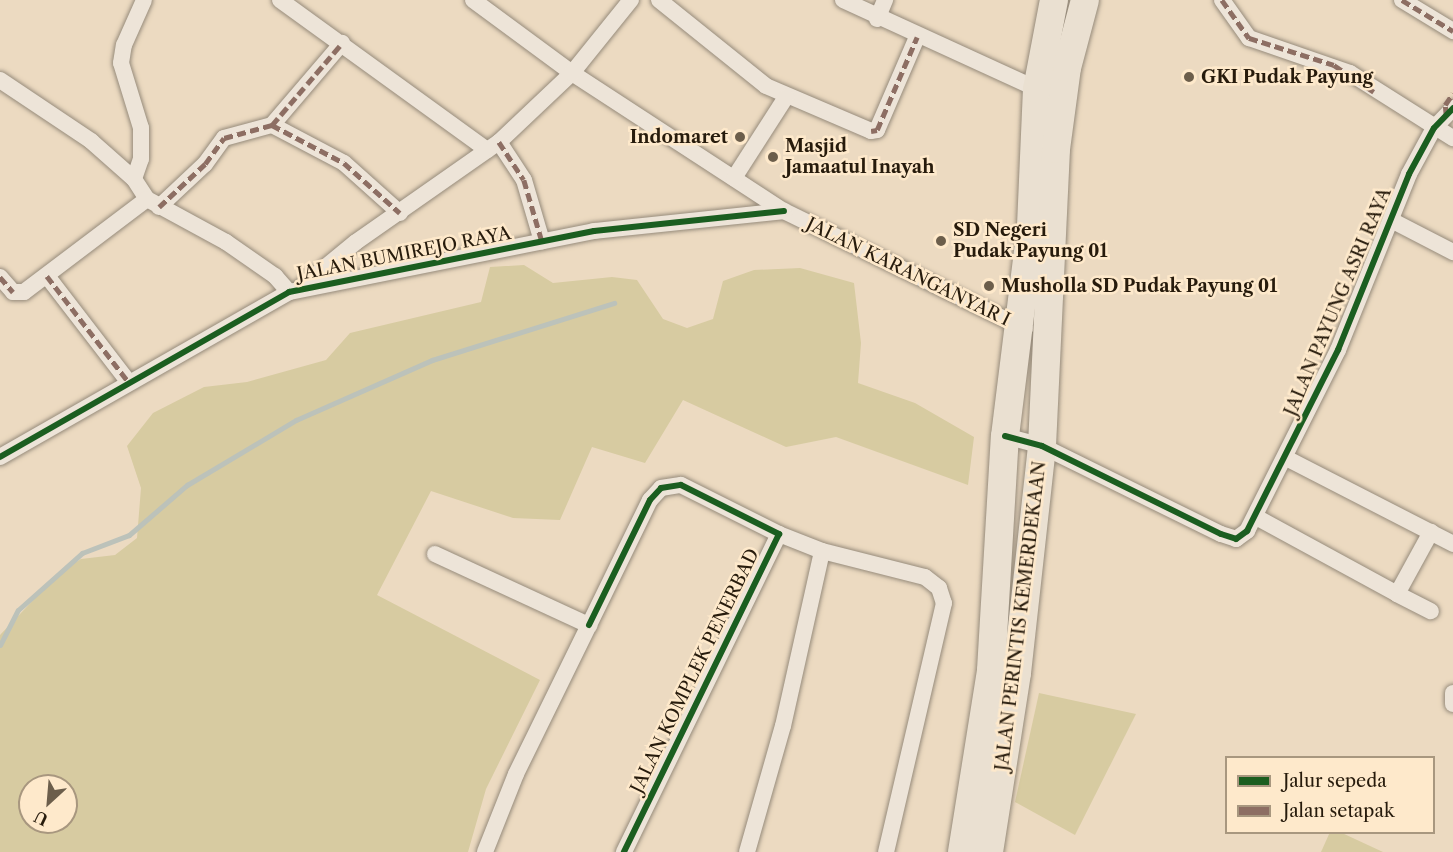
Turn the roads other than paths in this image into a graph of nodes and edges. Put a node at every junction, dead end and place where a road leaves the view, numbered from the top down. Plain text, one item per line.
1 (144, 0) edge
2 (280, 0) edge
3 (473, 0) edge
4 (631, 0) edge
5 (659, 0) edge
6 (843, 0) edge
7 (885, 0) edge
8 (1054, 0) edge
9 (1085, 0) edge
10 (1222, 0) edge
11 (1402, 0) edge
12 (877, 19) junction
13 (1453, 31) edge
14 (916, 37) junction
15 (342, 43) junction
16 (572, 73) junction
17 (0, 80) edge
18 (1037, 89) junction
19 (1453, 93) edge
20 (786, 97) junction
21 (1444, 117) edge
22 (272, 125) junction
23 (1453, 138) edge
24 (493, 146) junction
25 (734, 178) junction
26 (134, 179) junction
27 (153, 203) junction
28 (784, 210) junction
29 (400, 213) junction
30 (1390, 220) junction
31 (542, 241) junction
32 (1453, 252) edge
33 (46, 276) junction
34 (0, 277) edge
35 (293, 291) junction
36 (1021, 327) junction
37 (1050, 342) junction
38 (127, 380) junction
39 (1005, 436) junction
40 (1042, 446) junction
41 (0, 457) edge
42 (1286, 458) junction
43 (1256, 517) junction
44 (1431, 532) junction
45 (779, 534) junction
46 (1453, 544) edge
47 (822, 551) junction
48 (435, 554) dead end
49 (1397, 594) junction
50 (1431, 611) dead end
51 (589, 625) junction
52 (485, 852) edge
53 (624, 852) edge
54 (747, 852) edge
55 (886, 852) edge
56 (962, 852) edge
57 (989, 852) edge

1 - 26 street
2 - 15 street
3 - 16 street, JALAN KARANGANYAR I
4 - 16 street
5 - 20 street
6 - 12 street
7 - 12 street
8 - 18 highway, JALAN PERINTIS KEMERDEKAAN
9 - 37 highway, JALAN PERINTIS KEMERDEKAAN
10 - 21 street
11 - 13 street
12 - 14 street
14 - 18 street
14 - 20 street
15 - 22 street
15 - 24 street
16 - 24 street
16 - 25 street, JALAN KARANGANYAR I
17 - 26 street
18 - 36 highway, JALAN PERINTIS KEMERDEKAAN
19 - 21 street, JALAN PAYUNG ASRI RAYA
20 - 25 street
21 - 23 street
21 - 30 street, JALAN PAYUNG ASRI RAYA
22 - 27 street
22 - 29 street
24 - 29 street
24 - 31 street
25 - 28 street, JALAN KARANGANYAR I
26 - 27 street
27 - 33 street
27 - 35 street
28 - 31 street, JALAN BUMIREJO RAYA
28 - 36 street, JALAN KARANGANYAR I
29 - 35 street
30 - 32 street
30 - 42 street, JALAN PAYUNG ASRI RAYA
31 - 35 street, JALAN BUMIREJO RAYA
33 - 34 street
33 - 38 street
35 - 38 street, JALAN BUMIREJO RAYA
36 - 37 street
36 - 39 highway, JALAN PERINTIS KEMERDEKAAN
37 - 40 highway, JALAN PERINTIS KEMERDEKAAN
38 - 41 street, JALAN BUMIREJO RAYA
39 - 40 street, JALAN PAYUNG ASRI RAYA
39 - 56 highway, JALAN PERINTIS KEMERDEKAAN
40 - 43 street, JALAN PAYUNG ASRI RAYA
40 - 57 highway, JALAN PERINTIS KEMERDEKAAN
42 - 43 street, JALAN PAYUNG ASRI RAYA
42 - 44 street
43 - 49 street
44 - 46 street
44 - 49 street
45 - 47 street, JALAN KOMPLEK PENERBAD
45 - 51 street, JALAN KOMPLEK PENERBAD
45 - 53 street, JALAN KOMPLEK PENERBAD
47 - 54 street
47 - 55 street, JALAN KOMPLEK PENERBAD
48 - 51 street
49 - 50 street
51 - 52 street, JALAN KOMPLEK PENERBAD

